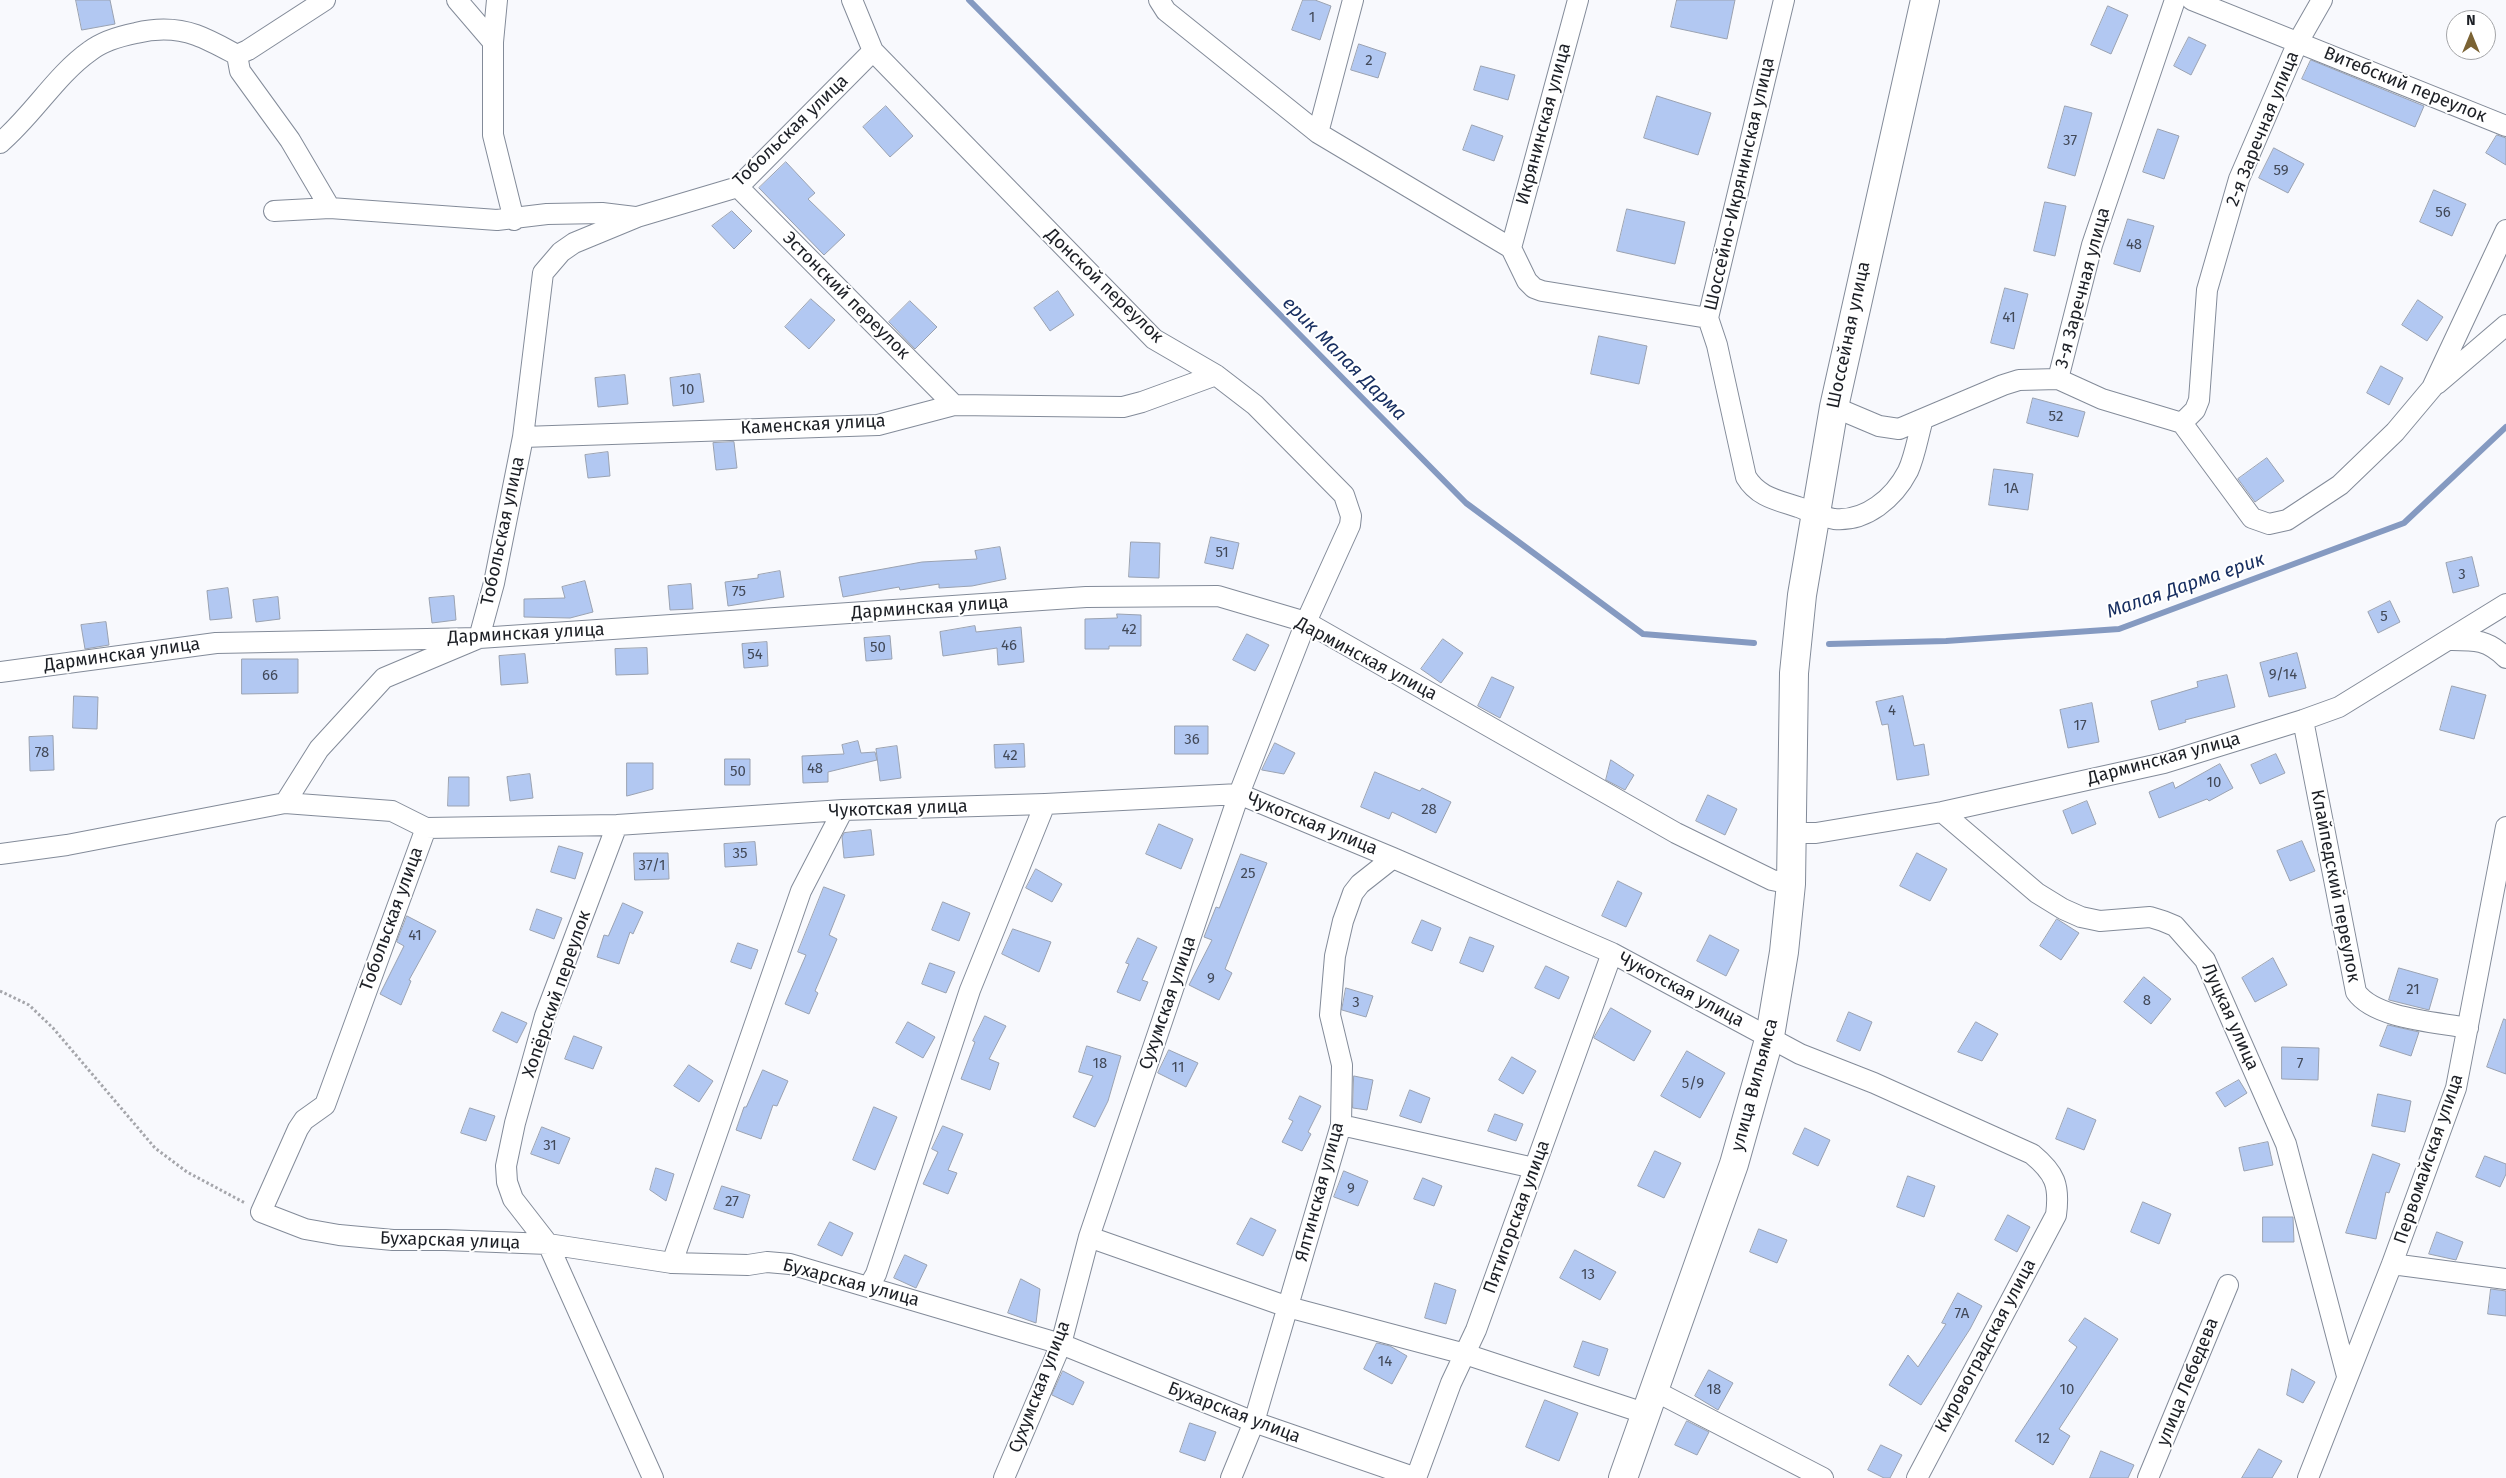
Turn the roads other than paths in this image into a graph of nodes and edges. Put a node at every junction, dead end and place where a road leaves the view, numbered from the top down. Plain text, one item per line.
1 (326, 0) edge
2 (457, 0) edge
3 (497, 0) edge
4 (852, 0) edge
5 (1159, 0) edge
6 (1353, 0) edge
7 (1578, 0) edge
8 (1784, 0) edge
9 (1925, 0) edge
10 (2175, 0) edge
11 (2192, 0) edge
12 (2322, 0) edge
13 (493, 42) junction
14 (2298, 42) junction
15 (873, 51) junction
16 (237, 55) junction
17 (2506, 126) edge
18 (1318, 133) junction
19 (0, 143) edge
20 (738, 188) junction
21 (330, 208) junction
22 (274, 211) dead end
23 (637, 217) junction
24 (514, 220) junction
25 (2506, 230) edge
26 (1511, 248) junction
27 (1708, 318) junction
28 (2506, 326) edge
29 (1216, 375) junction
30 (2058, 379) junction
31 (2432, 388) junction
32 (954, 404) junction
33 (1834, 407) junction
34 (1923, 420) junction
35 (2182, 423) junction
36 (523, 437) junction
37 (1815, 514) junction
38 (1347, 532) joint
39 (2506, 604) edge
40 (1306, 622) junction
41 (479, 638) junction
42 (2448, 640) junction
43 (2506, 658) edge
44 (0, 672) edge
45 (1794, 673) joint
46 (2303, 720) junction
47 (1239, 794) junction
48 (285, 803) junction
49 (1045, 804) junction
50 (843, 810) junction
51 (1942, 812) junction
52 (617, 825) junction
53 (2506, 827) edge
54 (426, 828) junction
55 (1792, 833) junction
56 (0, 854) edge
57 (1393, 858) junction
58 (1791, 884) junction
59 (1612, 953) junction
60 (2468, 1028) junction
61 (1770, 1036) junction
62 (1341, 1125) junction
63 (1534, 1168) junction
64 (261, 1212) joint
65 (2056, 1215) joint
66 (1089, 1237) junction
67 (548, 1244) junction
68 (672, 1263) junction
69 (2392, 1264) junction
70 (2506, 1279) edge
71 (2228, 1285) dead end
72 (869, 1286) junction
73 (1288, 1307) junction
74 (1061, 1344) junction
75 (1465, 1354) junction
76 (2347, 1376) junction
77 (1651, 1402) junction
78 (1254, 1422) junction
79 (653, 1478) edge
80 (1004, 1478) edge
81 (1231, 1478) edge
82 (1416, 1478) edge
83 (1623, 1478) edge
84 (1823, 1478) edge
85 (1917, 1478) edge
86 (2148, 1478) edge
87 (2308, 1478) edge

1 - 16 street
2 - 13 street
3 - 13 street
4 - 15 street
5 - 18 street
6 - 18 street
7 - 26 street, Икрянинская улица
8 - 27 street, Шоссейно-Икрянинская улица
9 - 33 main road, Шоссейная улица
10 - 30 street, 3-я Заречная улица
11 - 14 street, Витебский переулок
12 - 14 street, 2-я Заречная улица
13 - 24 street
14 - 17 street, Витебский переулок
14 - 35 street, 2-я Заречная улица
15 - 20 street, Тобольская улица
15 - 29 street, Донской переулок
16 - 19 street
16 - 21 street
18 - 26 street
20 - 23 street, Тобольская улица
20 - 32 street, Эстонский переулок
21 - 22 street
21 - 24 street
23 - 24 street
23 - 36 street, Тобольская улица
25 - 31 street
26 - 27 street
27 - 37 street, Шоссейно-Икрянинская улица
28 - 31 street
29 - 32 street, Каменская улица
29 - 38 street, Донской переулок
30 - 34 street, 3-я Заречная улица
30 - 35 street
31 - 35 street
32 - 36 street, Каменская улица
33 - 34 street, 3-я Заречная улица
33 - 37 main road, Шоссейная улица
34 - 37 street, Шоссейно-Икрянинская улица
36 - 41 street, Тобольская улица
37 - 45 main road, Шоссейная улица
38 - 40 street, Сухумская улица
39 - 42 street, Дарминская улица
40 - 41 street, Дарминская улица
40 - 47 street, Сухумская улица
40 - 58 street, Дарминская улица
41 - 44 street, Дарминская улица
41 - 48 street
42 - 43 street
42 - 46 street, Дарминская улица
45 - 55 main road, улица Вильямса
46 - 51 street, Дарминская улица
46 - 60 street, Клайпедский переулок
47 - 49 street, Чукотская улица
47 - 57 street, Чукотская улица
47 - 66 street, Сухумская улица
48 - 54 street, Тобольская улица
48 - 56 street, Тобольская улица
49 - 50 street, Чукотская улица
49 - 72 street
50 - 52 street, Чукотская улица
50 - 68 street
51 - 55 street, Дарминская улица
51 - 76 street, Луцкая улица
52 - 54 street, Чукотская улица
52 - 67 street, Хопёрский переулок
53 - 60 street, Первомайская улица
54 - 64 street, Тобольская улица
55 - 58 main road, улица Вильямса
57 - 59 street, Чукотская улица
57 - 62 street, Ялтинская улица
58 - 61 main road, улица Вильямса
59 - 61 street, Чукотская улица
59 - 63 street, Пятигорская улица
60 - 69 street, Первомайская улица
61 - 65 street, Чукотская улица
61 - 77 main road, улица Вильямса
62 - 63 street
62 - 73 street, Ялтинская улица
63 - 75 street, Пятигорская улица
64 - 67 street, Бухарская улица
65 - 85 street, Кировоградская улица
66 - 73 street
66 - 74 street, Сухумская улица
67 - 68 street, Бухарская улица
67 - 79 street
68 - 72 street, Бухарская улица
69 - 70 street
69 - 76 street, Первомайская улица
71 - 86 street, улица Лебедева
72 - 74 street, Бухарская улица
73 - 75 street
73 - 78 street, Ялтинская улица
74 - 78 street, Бухарская улица
74 - 80 street, Сухумская улица
75 - 77 street
75 - 82 street, Пятигорская улица
76 - 87 street, Первомайская улица
77 - 83 main road, улица Вильямса
77 - 84 street
78 - 81 street, Ялтинская улица
78 - 82 street, Бухарская улица

